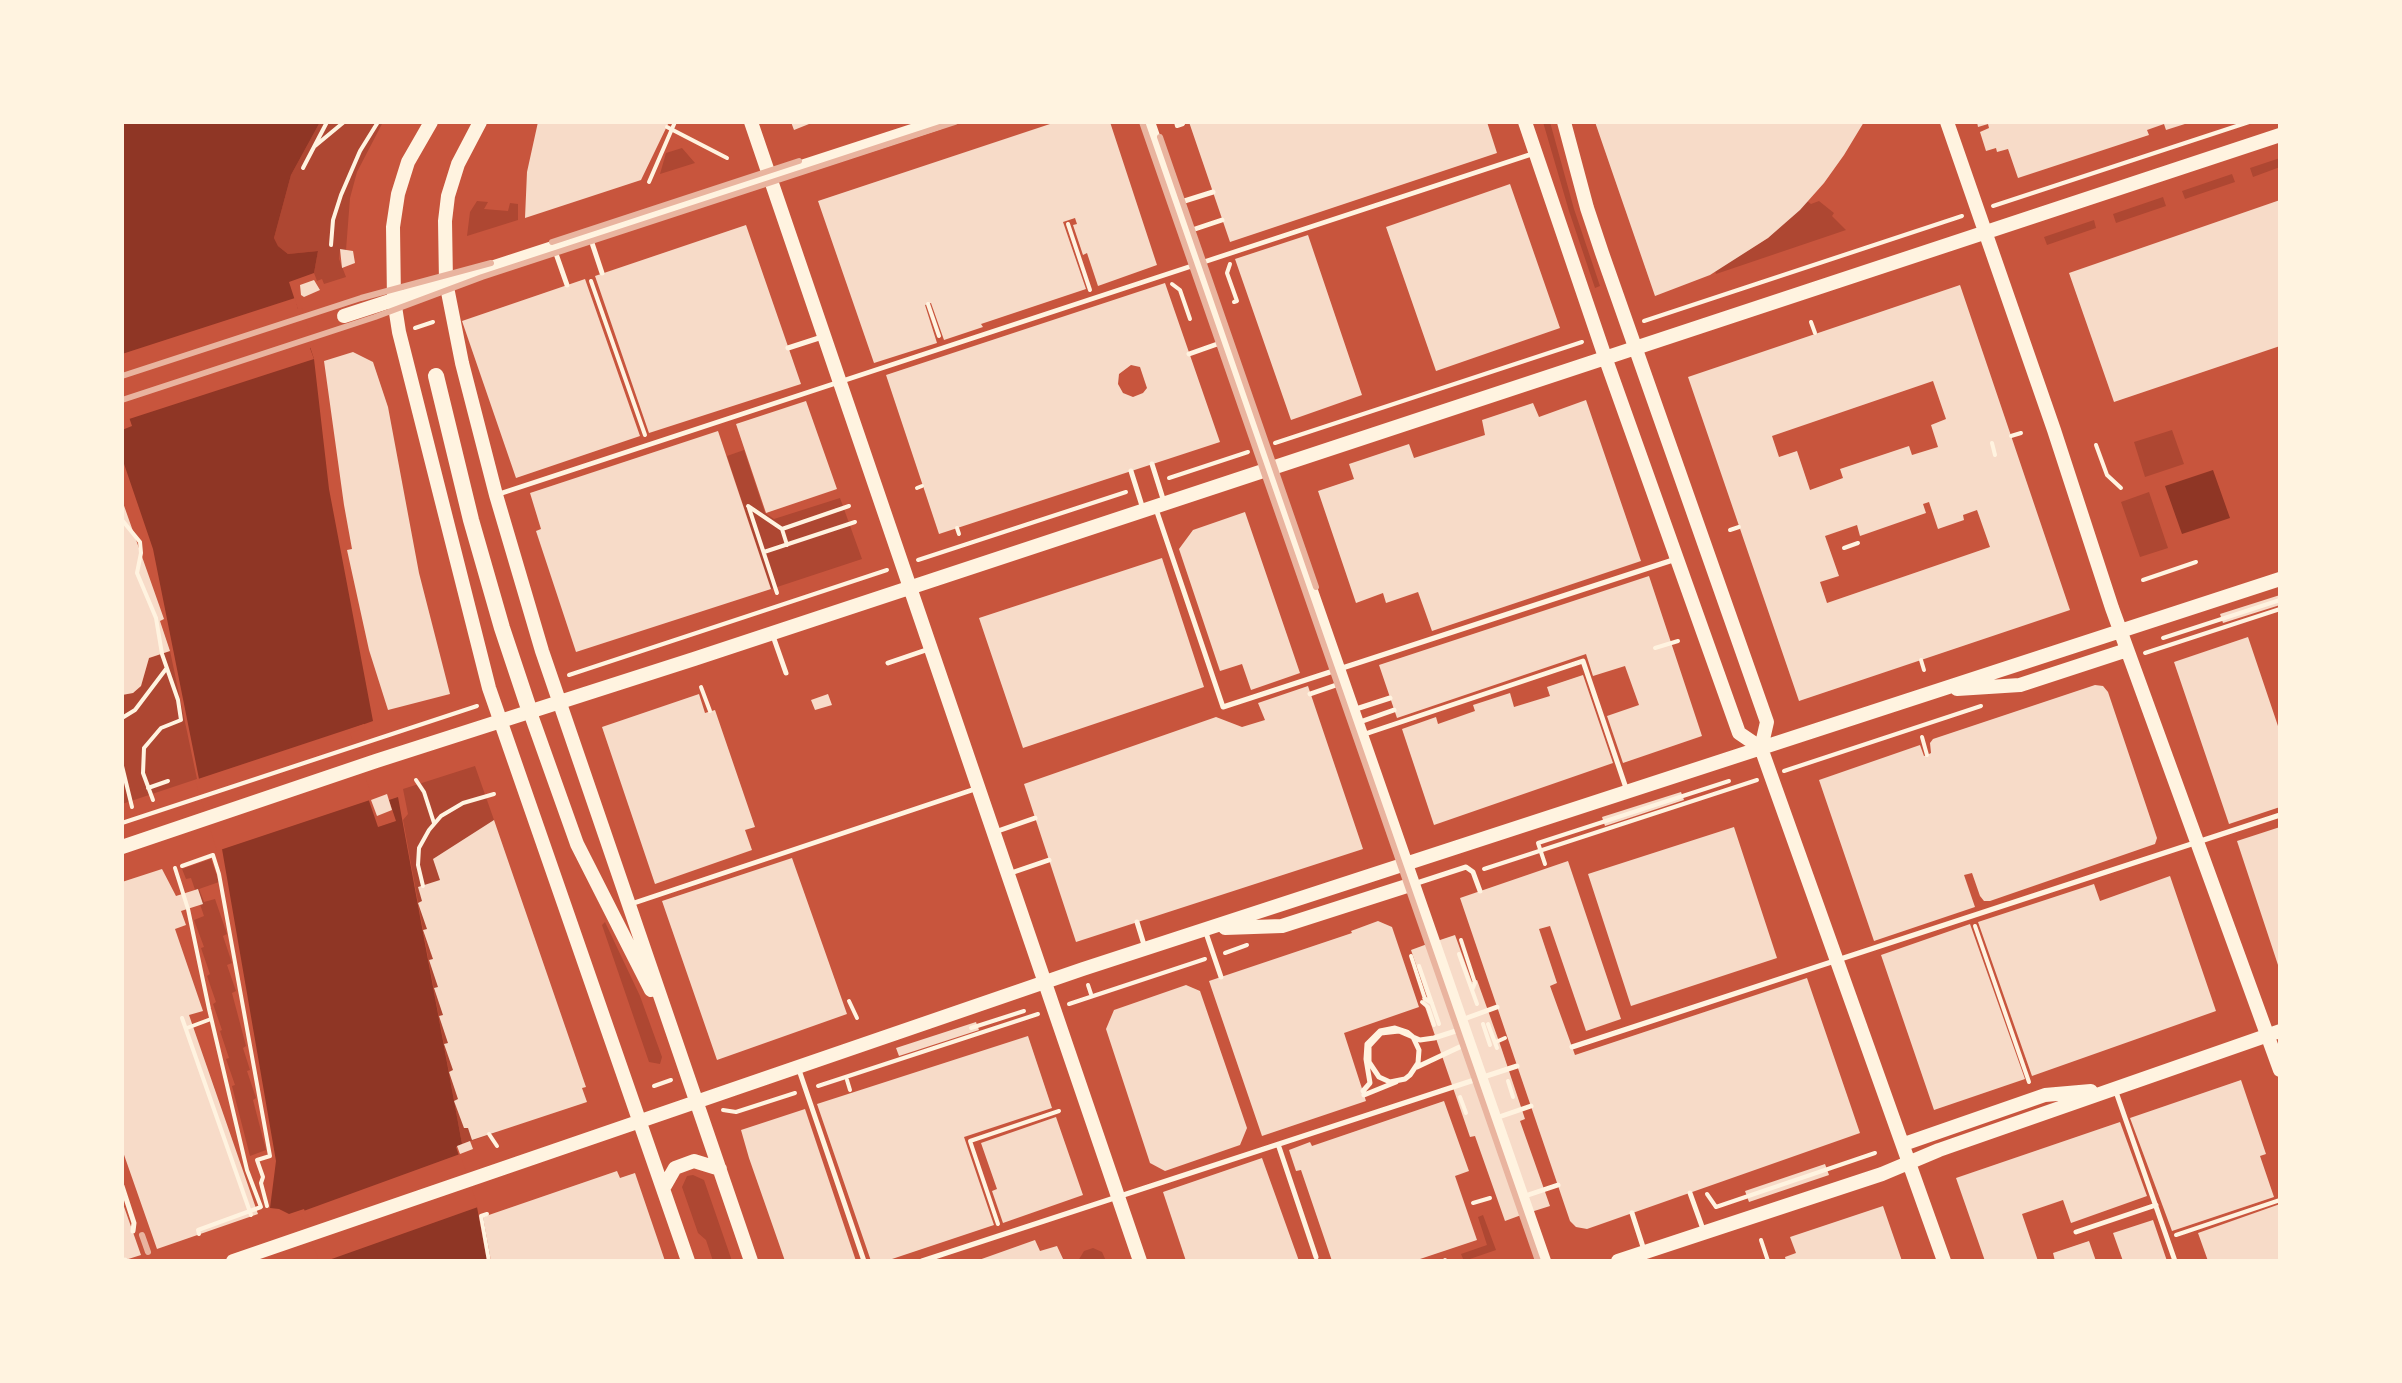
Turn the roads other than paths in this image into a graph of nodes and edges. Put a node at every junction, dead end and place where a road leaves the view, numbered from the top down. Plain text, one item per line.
1 (431, 122) edge
2 (480, 122) edge
3 (751, 122) edge
4 (940, 122) edge
5 (1148, 122) edge
6 (1525, 122) edge
7 (1564, 122) edge
8 (1947, 122) edge
9 (2280, 135) edge
10 (1536, 153) junction
11 (770, 177) junction
12 (1213, 192) dead end
13 (1177, 204) junction
14 (1222, 220) dead end
15 (1186, 232) junction
16 (1986, 232) junction
17 (590, 236) junction
18 (554, 248) junction
19 (1197, 263) junction
20 (602, 273) dead end
21 (446, 282) junction
22 (567, 285) dead end
23 (394, 300) junction
24 (344, 316) dead end
25 (824, 336) junction
26 (1224, 341) junction
27 (788, 348) dead end
28 (1635, 348) junction
29 (1189, 354) dead end
30 (1605, 357) junction
31 (436, 376) dead end
32 (839, 382) junction
33 (1152, 464) dead end
34 (1268, 469) junction
35 (1131, 471) dead end
36 (496, 495) junction
37 (1154, 507) junction
38 (1677, 559) junction
39 (2280, 579) edge
40 (909, 587) junction
41 (2120, 630) junction
42 (772, 632) junction
43 (930, 649) junction
44 (2128, 654) junction
45 (888, 663) dead end
46 (786, 673) dead end
47 (1341, 676) junction
48 (1935, 691) junction
49 (1310, 694) dead end
50 (1390, 698) dead end
51 (560, 703) junction
52 (1394, 710) dead end
53 (530, 712) junction
54 (501, 720) junction
55 (1357, 723) junction
56 (1761, 748) junction
57 (978, 788) junction
58 (1627, 792) junction
59 (2280, 815) edge
60 (1035, 818) dead end
61 (993, 832) junction
62 (2197, 842) junction
63 (122, 847) edge
64 (1049, 860) dead end
65 (1406, 864) junction
66 (1007, 874) junction
67 (1413, 884) junction
68 (1480, 891) dead end
69 (630, 904) junction
70 (1137, 922) dead end
71 (1205, 929) junction
72 (1145, 949) junction
73 (1838, 961) junction
74 (1221, 977) dead end
75 (1044, 983) junction
76 (1497, 1007) dead end
77 (1462, 1024) junction
78 (673, 1033) junction
79 (2274, 1033) edge
80 (1469, 1044) junction
81 (1572, 1047) dead end
82 (798, 1066) junction
83 (1517, 1066) dead end
84 (2280, 1070) edge
85 (1481, 1078) junction
86 (2115, 1088) junction
87 (696, 1101) junction
88 (1531, 1106) dead end
89 (1495, 1118) junction
90 (639, 1121) junction
91 (1278, 1144) junction
92 (1904, 1144) junction
93 (1910, 1162) junction
94 (720, 1169) junction
95 (1558, 1185) dead end
96 (122, 1186) edge
97 (663, 1189) junction
98 (1690, 1193) dead end
99 (1117, 1196) junction
100 (1522, 1196) junction
101 (2156, 1205) junction
102 (1632, 1213) dead end
103 (133, 1231) dead end
104 (2076, 1232) dead end
105 (1704, 1233) junction
106 (1644, 1252) junction
107 (1316, 1257) dead end
108 (233, 1261) edge
109 (688, 1261) edge
110 (751, 1261) edge
111 (864, 1261) edge
112 (922, 1261) edge
113 (1140, 1261) edge
114 (1544, 1261) edge
115 (1618, 1261) edge
116 (1944, 1261) edge
117 (2175, 1261) edge

1 - 23 main road
2 - 21 main road
3 - 11 main road
4 - 11 main road
5 - 13 main road
6 - 10 main road
7 - 28 main road
8 - 16 main road
9 - 16 main road
10 - 19 lane
10 - 30 main road
11 - 17 main road
11 - 25 main road
12 - 13 lane
13 - 15 main road
14 - 15 lane
15 - 19 main road
16 - 28 main road
16 - 41 main road
17 - 18 main road
17 - 20 lane
18 - 21 main road
18 - 22 lane
19 - 26 main road
19 - 32 lane
21 - 23 main road
21 - 36 main road
23 - 24 main road
23 - 54 main road
25 - 27 lane
25 - 32 main road
26 - 29 lane
26 - 34 main road
28 - 30 main road
28 - 56 main road
30 - 34 main road
30 - 38 main road
31 - 53 highway
32 - 36 lane
32 - 40 main road
33 - 37 lane
34 - 37 main road
34 - 47 main road
35 - 37 lane
36 - 51 main road
37 - 40 main road
37 - 47 lane
38 - 47 lane
38 - 56 main road
39 - 41 main road
40 - 42 main road
40 - 43 main road
41 - 44 main road
41 - 48 main road
42 - 46 lane
42 - 51 main road
43 - 45 lane
43 - 57 main road
44 - 48 main road
44 - 62 main road
47 - 49 lane
47 - 55 main road
48 - 56 main road
50 - 55 lane
51 - 53 main road
51 - 69 main road
52 - 55 lane
53 - 54 main road
53 - 78 main road
54 - 63 main road
54 - 90 main road
55 - 58 lane
55 - 65 main road
56 - 58 main road
56 - 73 main road
57 - 61 main road
57 - 69 lane
58 - 65 main road
59 - 62 lane
60 - 61 lane
61 - 66 main road
62 - 73 lane
62 - 79 main road
64 - 66 lane
65 - 67 main road
65 - 71 main road
66 - 75 main road
67 - 68 lane
67 - 71 main road
67 - 77 main road
69 - 78 main road
70 - 72 lane
71 - 72 main road
71 - 74 lane
72 - 75 main road
73 - 81 lane
73 - 92 main road
75 - 82 main road
75 - 99 main road
76 - 77 lane
77 - 80 main road
77 - 80 lane
78 - 87 main road
79 - 84 main road
79 - 86 main road
80 - 85 main road
82 - 87 main road
82 - 111 lane
83 - 85 lane
85 - 89 main road
85 - 91 lane
86 - 92 main road
86 - 93 main road
86 - 101 lane
87 - 90 main road
87 - 94 main road
88 - 89 lane
89 - 100 main road
90 - 97 main road
90 - 108 main road
91 - 99 lane
91 - 107 lane
92 - 93 main road
93 - 105 main road
93 - 116 main road
94 - 97 main road
94 - 110 main road
95 - 100 lane
96 - 103 lane
97 - 109 main road
98 - 105 lane
99 - 112 lane
99 - 113 main road
100 - 114 main road
101 - 104 lane
101 - 117 lane
102 - 106 lane
105 - 106 main road
106 - 115 main road

